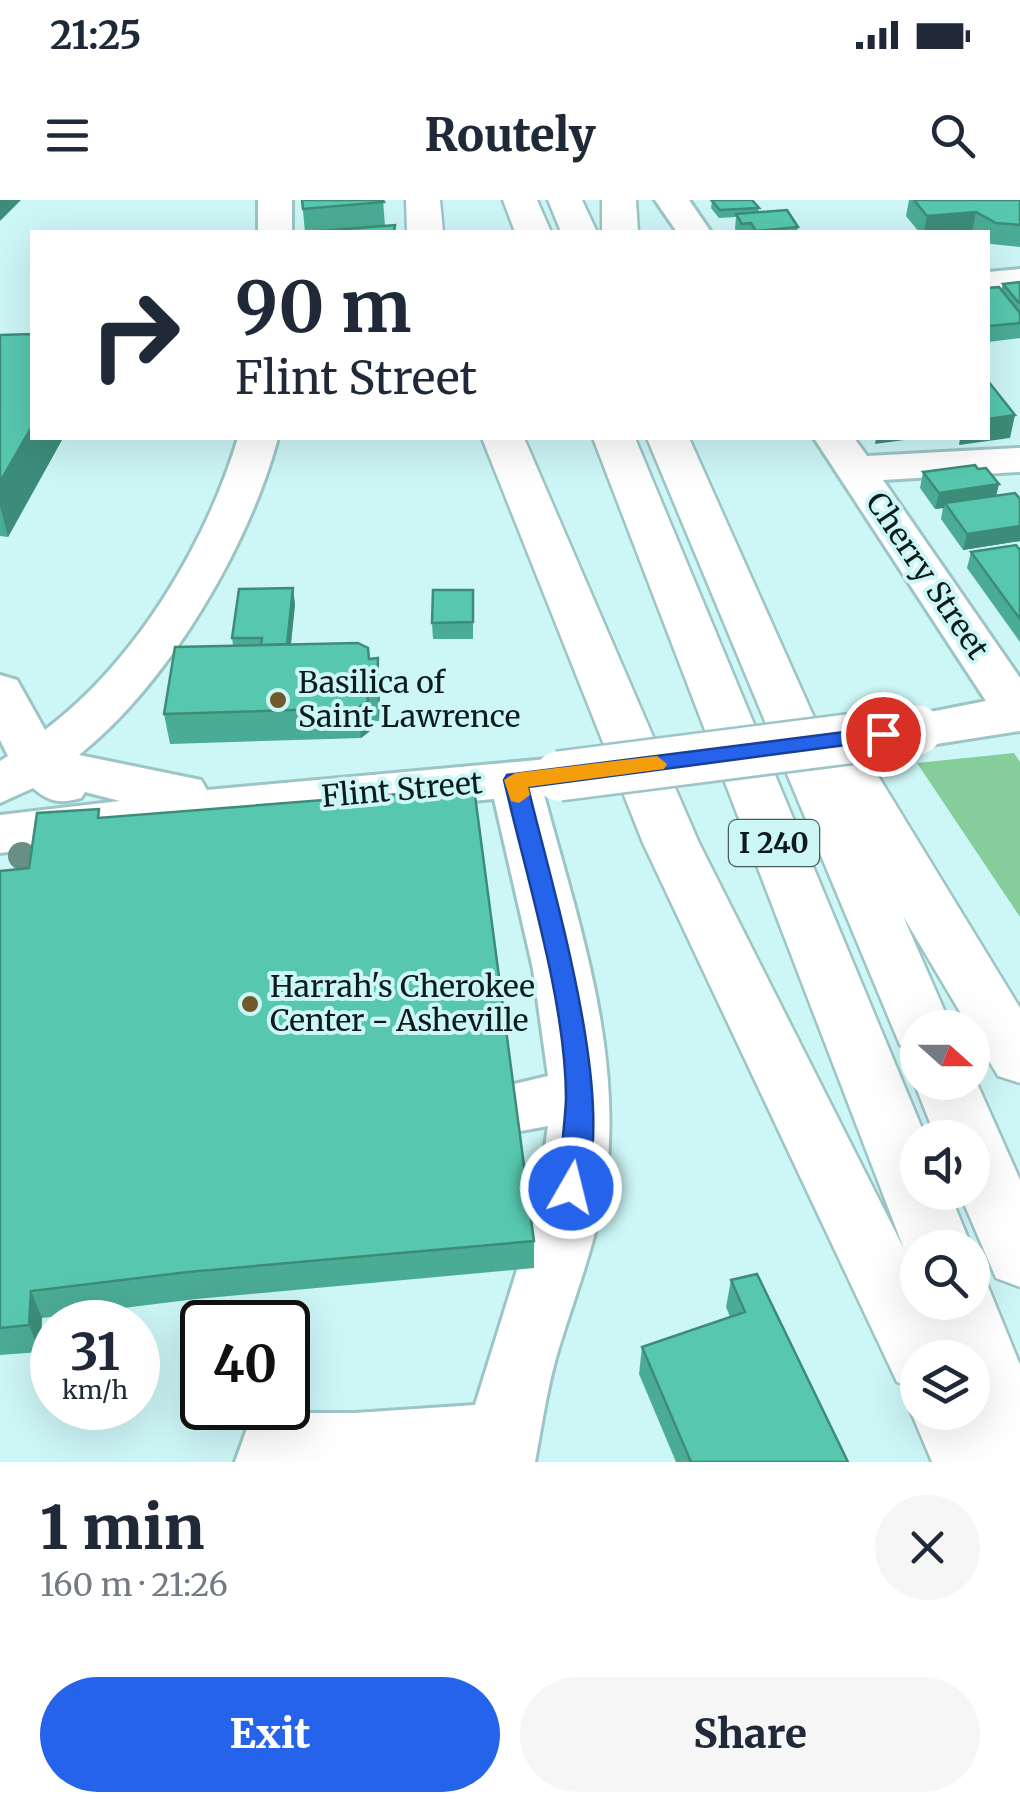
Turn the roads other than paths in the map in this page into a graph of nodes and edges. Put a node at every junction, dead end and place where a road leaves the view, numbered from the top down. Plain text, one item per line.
1 (275, 200) edge
2 (423, 200) edge
3 (520, 200) edge
4 (565, 200) edge
5 (618, 200) edge
6 (672, 200) edge
7 (275, 230) edge
8 (425, 230) edge
9 (531, 230) edge
10 (578, 230) edge
11 (620, 230) edge
12 (693, 230) edge
13 (1020, 280) edge
14 (990, 283) edge
15 (257, 440) edge
16 (504, 440) edge
17 (615, 440) edge
18 (669, 440) edge
19 (845, 454) edge
20 (1020, 460) edge
21 (743, 609) junction
22 (0, 691) edge
23 (1019, 713) edge
24 (18, 773) edge
25 (537, 778) junction
26 (259, 802) junction
27 (101, 820) junction
28 (0, 834) edge
29 (914, 1010) edge
30 (1020, 1058) edge
31 (579, 1094) junction
32 (515, 1107) edge
33 (990, 1187) edge
34 (931, 1230) edge
35 (1020, 1256) edge
36 (967, 1320) edge
37 (913, 1340) edge
38 (956, 1430) edge
39 (502, 1450) edge
40 (354, 1455) edge
41 (1020, 1459) edge
42 (272, 1462) edge
43 (970, 1462) edge

1 - 7 street
2 - 8 highway
3 - 9 highway
4 - 10 highway
5 - 11 highway
6 - 12 street
13 - 14 street
15 - 24 street
16 - 37 highway
17 - 34 highway, I 240
18 - 21 highway, I 240
19 - 20 street
19 - 23 street, Cherry Street
21 - 29 highway, I 240
21 - 30 highway
22 - 24 street
23 - 25 street, Flint Street, bridge
24 - 26 street, Flint Street
24 - 27 street
25 - 26 street, Flint Street
25 - 31 street
26 - 27 street, Flint Street
27 - 28 street, Flint Street
31 - 32 street
31 - 39 street
33 - 35 highway
36 - 41 highway
38 - 43 highway
39 - 40 street
40 - 42 street

